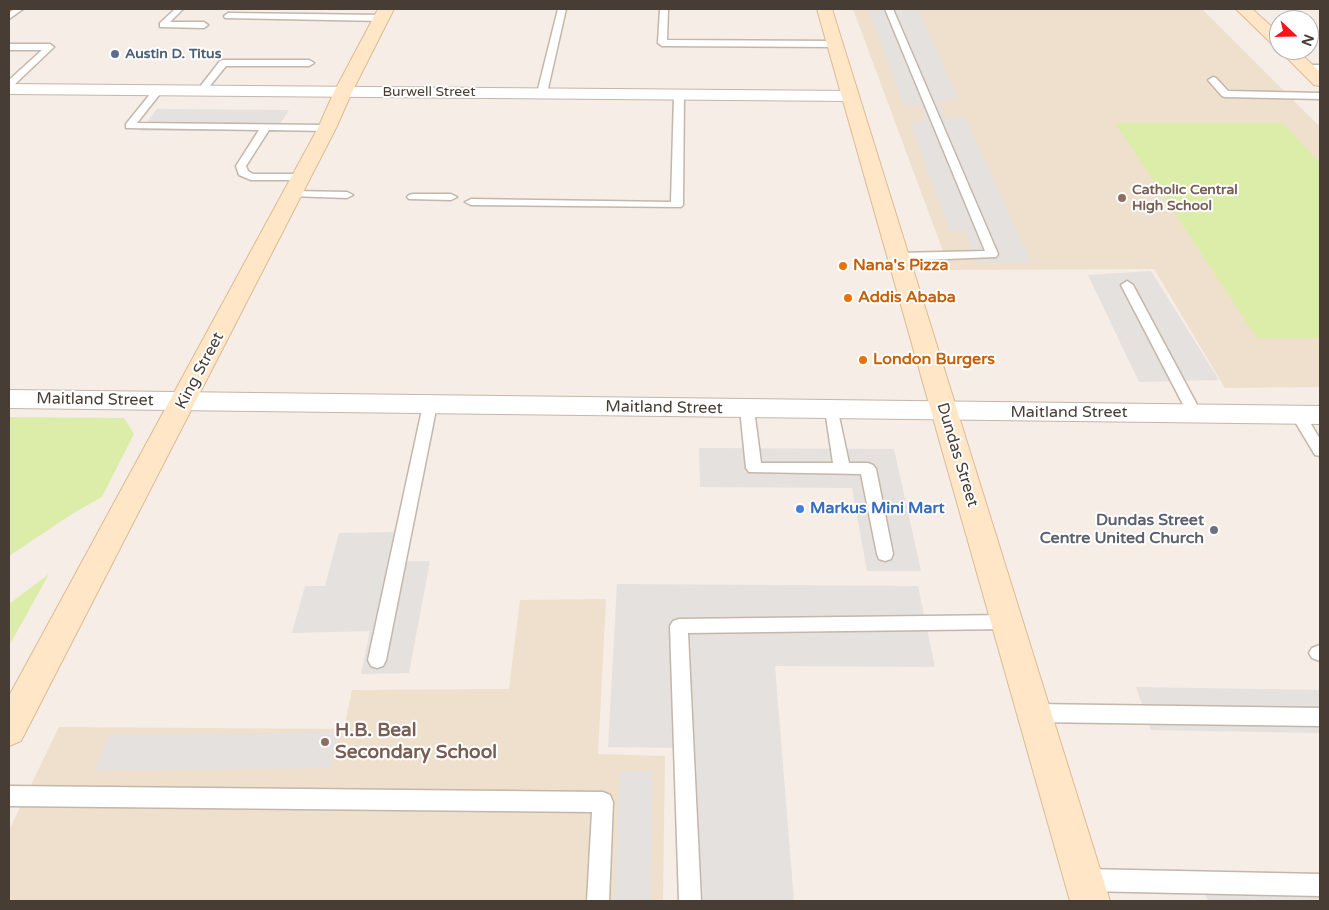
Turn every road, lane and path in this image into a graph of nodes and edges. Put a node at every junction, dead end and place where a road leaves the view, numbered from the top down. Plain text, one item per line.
1 (19, 9) edge
2 (178, 9) edge
3 (562, 9) edge
4 (664, 9) edge
5 (824, 9) edge
6 (889, 9) edge
7 (1243, 9) edge
8 (384, 13) edge
9 (228, 16) dead end
10 (9, 17) edge
11 (204, 25) dead end
12 (1269, 33) edge
13 (834, 44) junction
14 (9, 47) edge
15 (1302, 60) edge
16 (309, 63) dead end
17 (1314, 68) edge
18 (1213, 80) dead end
19 (1320, 81) edge
20 (9, 85) edge
21 (9, 89) edge
22 (158, 90) junction
23 (202, 90) junction
24 (343, 92) junction
25 (542, 93) junction
26 (678, 94) junction
27 (850, 96) junction
28 (1320, 96) edge
29 (266, 128) junction
30 (327, 128) junction
31 (297, 186) junction
32 (347, 195) dead end
33 (413, 196) dead end
34 (451, 197) dead end
35 (471, 202) dead end
36 (898, 257) junction
37 (1127, 285) dead end
38 (9, 399) edge
39 (184, 402) junction
40 (430, 405) junction
41 (747, 409) junction
42 (832, 410) junction
43 (944, 412) junction
44 (1195, 414) junction
45 (1309, 415) edge
46 (1320, 451) edge
47 (842, 469) junction
48 (885, 554) dead end
49 (1007, 622) junction
50 (377, 660) dead end
51 (1034, 713) junction
52 (1320, 717) edge
53 (9, 730) edge
54 (9, 796) edge
55 (1320, 885) edge
56 (1087, 891) edge
57 (598, 901) edge
58 (690, 901) edge

1 - 10 lane
2 - 11 lane
3 - 25 lane
4 - 13 lane
5 - 13 main road, Dundas Street
6 - 36 lane
7 - 12 main road
8 - 9 lane
8 - 24 main road, King Street
13 - 27 main road, Dundas Street
14 - 20 lane
15 - 17 main road
16 - 23 lane
17 - 19 main road
18 - 28 lane
21 - 22 street, Burwell Street
22 - 23 street, Burwell Street
22 - 29 lane
23 - 24 street, Burwell Street
24 - 25 street, Burwell Street
24 - 30 main road, King Street
25 - 26 street, Burwell Street
26 - 27 street, Burwell Street
26 - 35 lane
27 - 36 main road, Dundas Street
29 - 30 lane
29 - 31 lane
30 - 31 main road, King Street
31 - 32 lane
31 - 39 main road, King Street
33 - 34 lane
36 - 43 main road, Dundas Street
37 - 44 lane
38 - 39 street, Maitland Street
39 - 40 street, Maitland Street
39 - 53 main road, King Street
40 - 41 street, Maitland Street
40 - 50 lane
41 - 42 street, Maitland Street
41 - 47 lane
42 - 43 street, Maitland Street
42 - 47 lane
43 - 44 street, Maitland Street
43 - 49 main road, Dundas Street
44 - 45 street, Maitland Street
45 - 46 lane
47 - 48 lane
49 - 51 main road, Dundas Street
49 - 58 lane
51 - 52 lane
51 - 56 main road, Dundas Street
54 - 57 lane
55 - 56 lane

